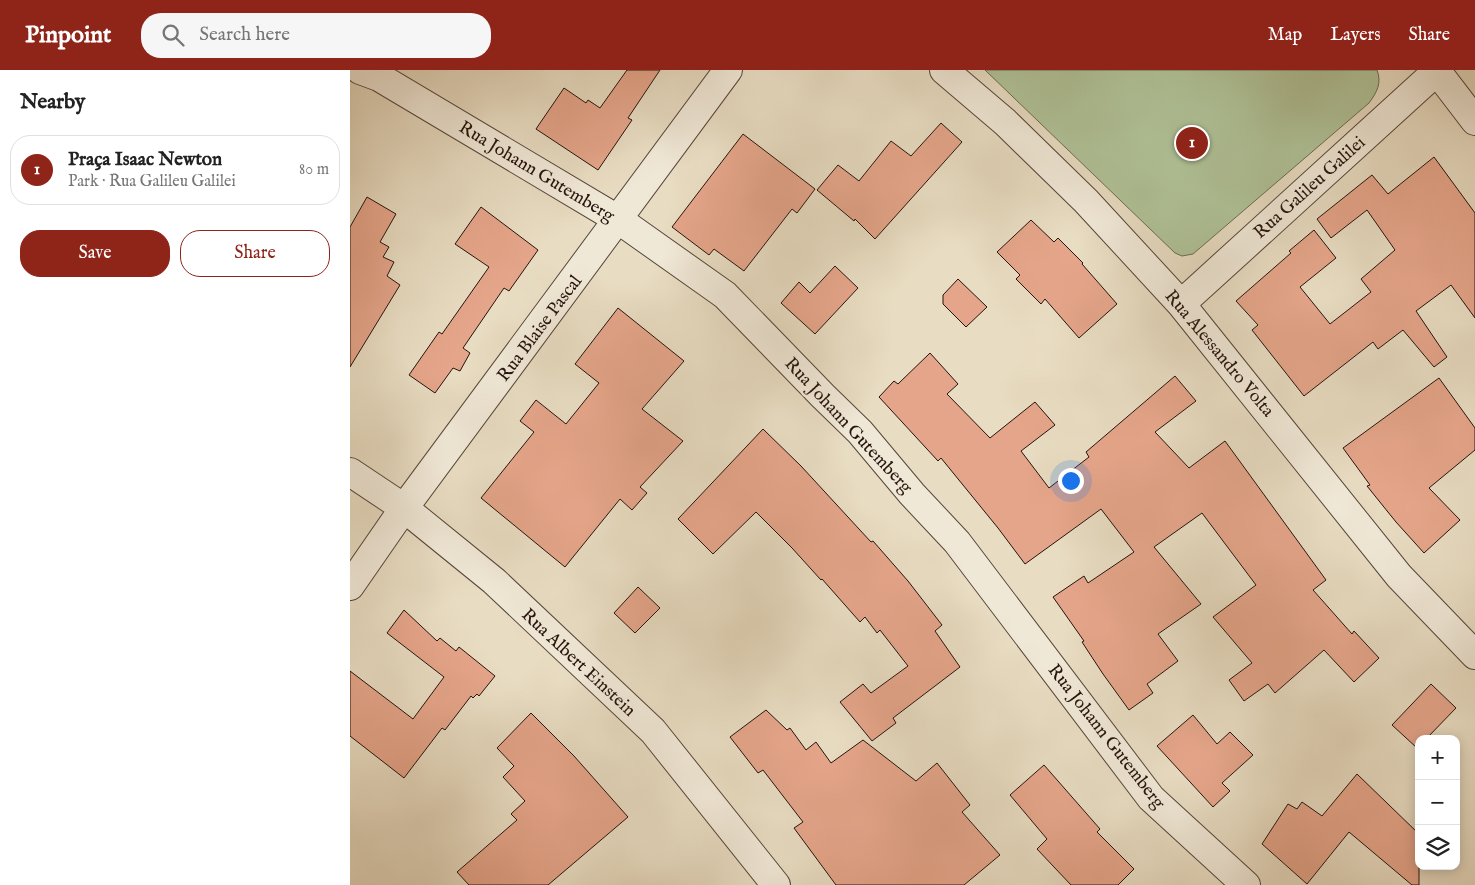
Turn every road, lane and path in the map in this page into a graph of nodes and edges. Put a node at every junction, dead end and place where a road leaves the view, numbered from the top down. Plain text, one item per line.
1 (360, 70) edge
2 (728, 70) edge
3 (944, 70) edge
4 (1436, 71) edge
5 (1475, 120) edge
6 (619, 220) junction
7 (1182, 304) junction
8 (350, 472) edge
9 (404, 508) junction
10 (350, 586) edge
11 (1475, 654) edge
12 (776, 885) edge
13 (1246, 885) edge

1 - 6 street, Rua Johann Gutemberg
2 - 6 street, Rua Blaise Pascal
3 - 7 street, Rua Alessandro Volta
4 - 5 street
4 - 7 street, Rua Galileu Galilei
6 - 9 street, Rua Blaise Pascal
6 - 13 street, Rua Johann Gutemberg
7 - 11 street, Rua Alessandro Volta
8 - 9 street, Rua Albert Einstein
9 - 10 street, Rua Blaise Pascal
9 - 12 street, Rua Albert Einstein

